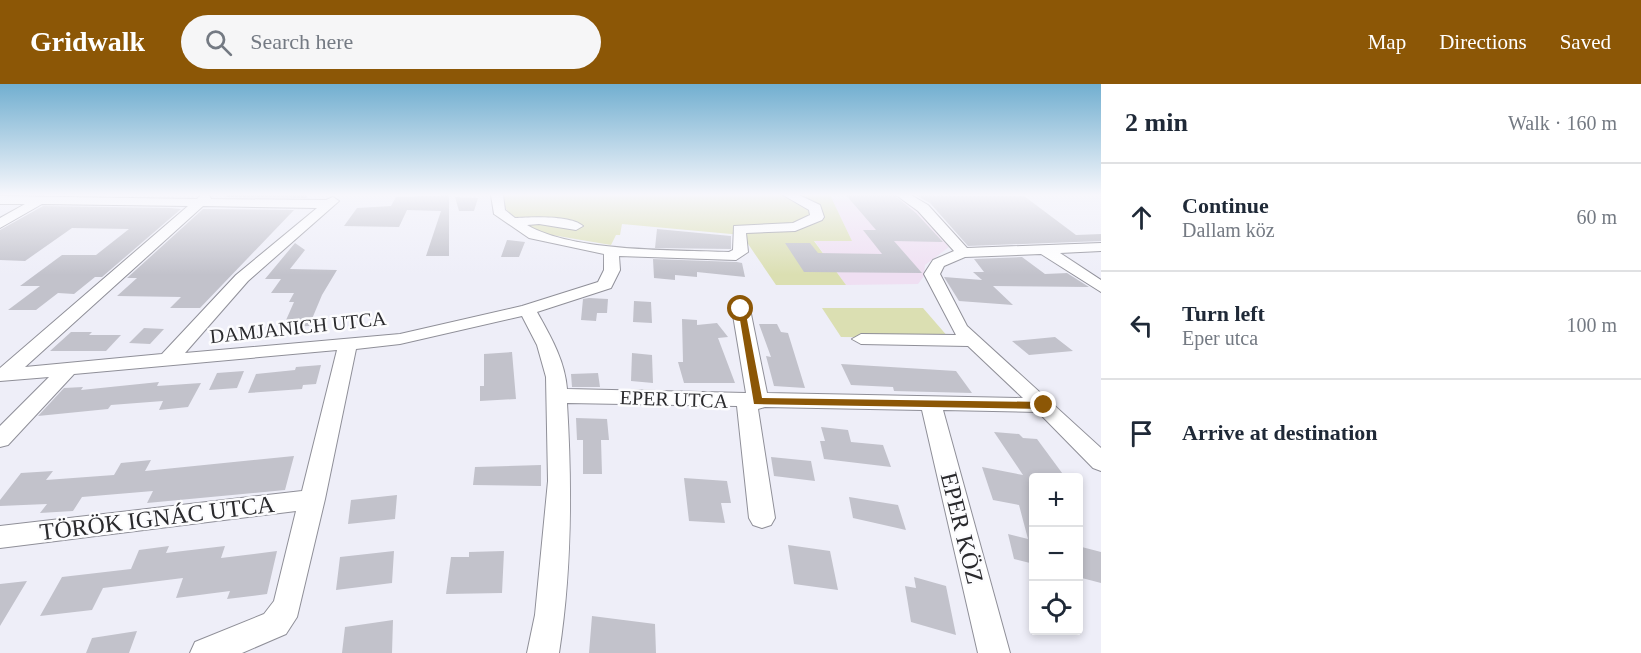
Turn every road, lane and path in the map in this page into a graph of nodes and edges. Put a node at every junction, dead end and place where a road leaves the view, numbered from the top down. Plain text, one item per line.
1 (178, 222) edge
2 (307, 222) edge
3 (512, 222) joint
4 (518, 222) edge
5 (549, 222) edge
6 (810, 222) edge
7 (935, 222) edge
8 (576, 226) dead end
9 (1101, 247) edge
10 (1043, 249) junction
11 (611, 251) junction
12 (963, 253) junction
13 (1101, 287) edge
14 (741, 309) dead end
15 (527, 310) junction
16 (861, 339) dead end
17 (971, 342) junction
18 (347, 346) junction
19 (166, 362) junction
20 (67, 370) junction
21 (2, 375) edge
22 (557, 396) junction
23 (752, 402) junction
24 (931, 403) junction
25 (1044, 405) junction
26 (0, 439) edge
27 (1101, 462) edge
28 (313, 499) junction
29 (762, 518) dead end
30 (0, 537) edge
31 (206, 653) edge
32 (543, 653) edge
33 (994, 653) edge

1 - 21 street
2 - 19 street
3 - 4 street
3 - 11 street
5 - 8 street
6 - 11 street
7 - 12 street
9 - 10 street
10 - 12 street
10 - 13 street
11 - 15 street, DAMJANICH UTCA
12 - 17 street
14 - 23 street
15 - 18 street, DAMJANICH UTCA
15 - 22 street
16 - 17 street
17 - 25 street
18 - 19 street, DAMJANICH UTCA
18 - 28 street
19 - 20 street, DAMJANICH UTCA
20 - 21 street, DAMJANICH UTCA
20 - 26 street
22 - 23 street, EPER UTCA
22 - 32 street
23 - 24 street, EPER UTCA
23 - 29 street
24 - 25 street, EPER UTCA
24 - 33 street, EPER KÖZ
25 - 27 street
28 - 30 street, TÖRÖK IGNÁC UTCA
28 - 31 street

